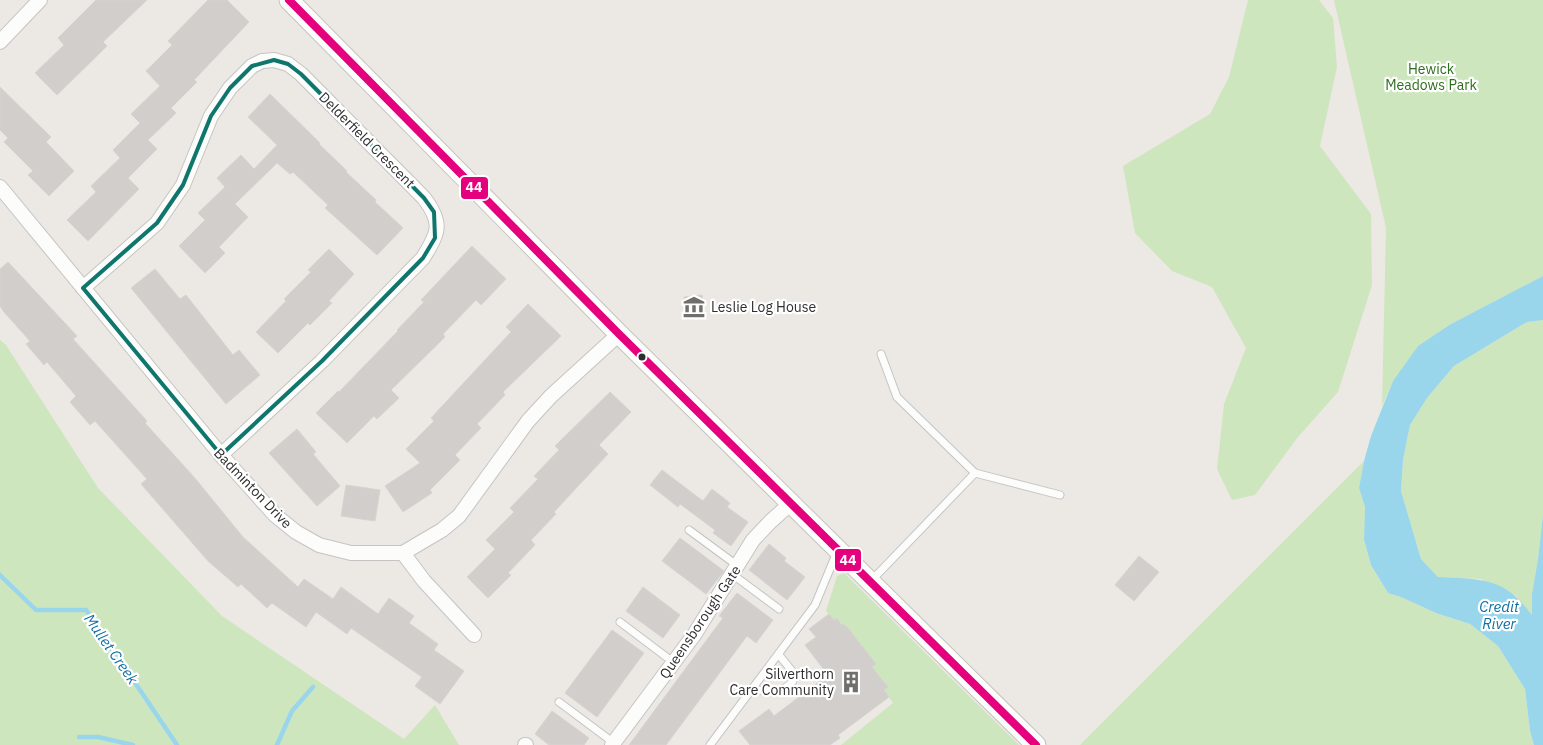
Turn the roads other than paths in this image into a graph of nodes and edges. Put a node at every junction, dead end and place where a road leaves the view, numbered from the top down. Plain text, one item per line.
1 (40, 0) edge
2 (295, 3) edge
3 (0, 42) edge
4 (0, 187) edge
5 (83, 288) junction
6 (619, 334) junction
7 (881, 354) dead end
8 (221, 455) junction
9 (975, 472) junction
10 (1060, 495) dead end
11 (791, 503) junction
12 (689, 530) dead end
13 (838, 549) junction
14 (403, 553) junction
15 (735, 570) junction
16 (871, 581) junction
17 (779, 609) dead end
18 (620, 622) dead end
19 (474, 634) dead end
20 (779, 655) junction
21 (674, 662) junction
22 (753, 689) junction
23 (559, 702) dead end
24 (613, 744) edge
25 (710, 745) edge
26 (1036, 745) edge

1 - 3 street
2 - 6 main road
4 - 5 street, Badminton Drive
5 - 8 street, Badminton Drive
5 - 8 street, Delderfield Crescent
6 - 11 main road
6 - 14 street
7 - 9 lane
8 - 14 street, Badminton Drive
9 - 10 lane
9 - 16 lane
11 - 13 main road
11 - 15 street, Queensborough Gate
12 - 15 lane
13 - 16 main road
13 - 20 lane
14 - 19 street
15 - 17 lane
15 - 21 street, Queensborough Gate
16 - 26 main road
18 - 21 lane
20 - 22 lane
20 - 22 lane
21 - 24 street, Queensborough Gate
22 - 25 lane
23 - 24 lane

